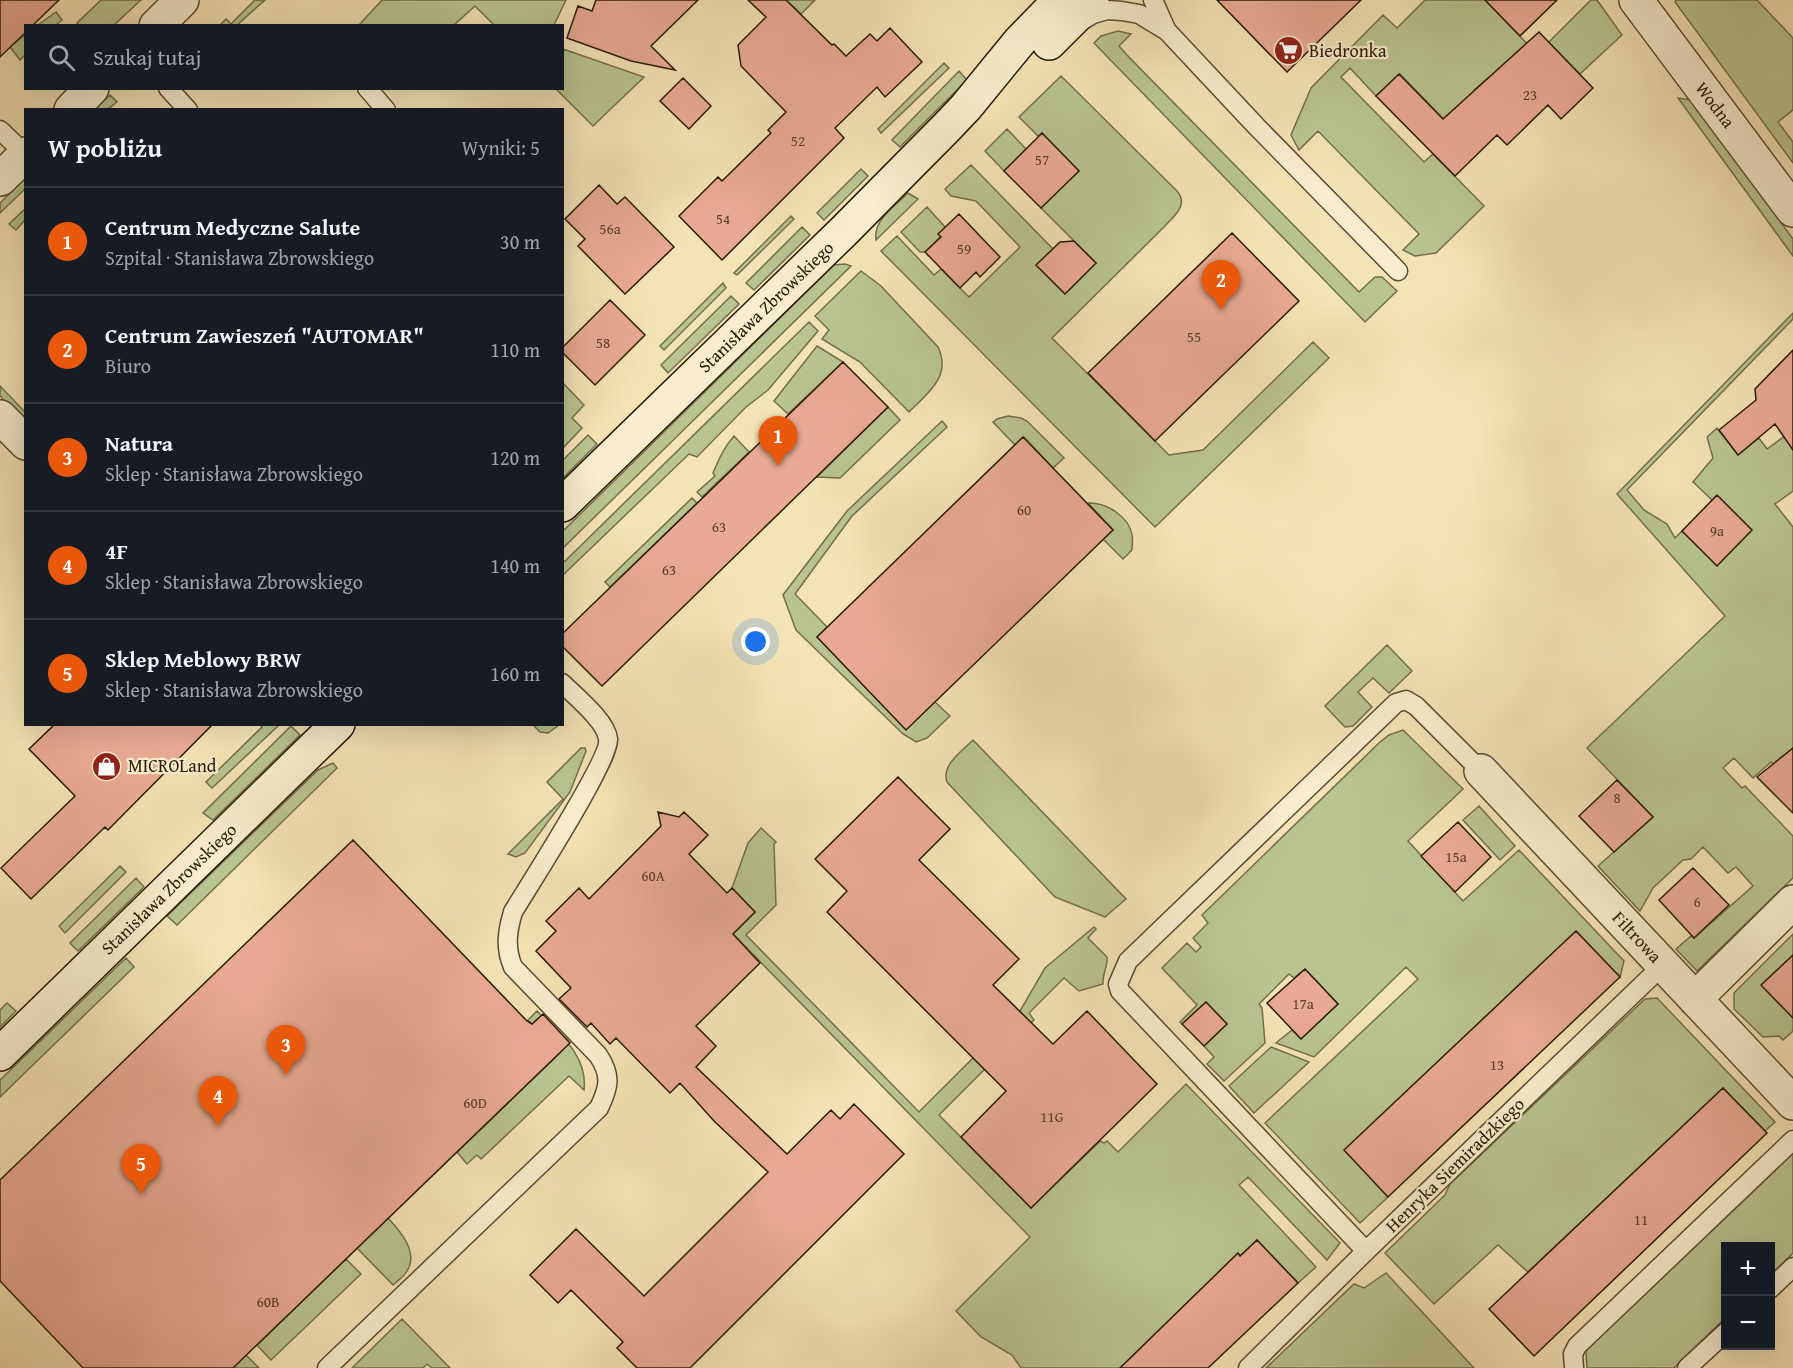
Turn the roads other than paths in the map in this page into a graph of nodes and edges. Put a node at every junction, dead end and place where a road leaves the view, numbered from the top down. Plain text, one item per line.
1 (182, 0) edge
2 (1060, 0) edge
3 (1092, 0) edge
4 (1153, 0) edge
5 (1636, 0) edge
6 (158, 24) edge
7 (1167, 31) junction
8 (1052, 40) junction
9 (90, 90) edge
10 (170, 90) edge
11 (369, 90) edge
12 (966, 107) junction
13 (73, 108) edge
14 (186, 108) edge
15 (384, 108) edge
16 (0, 130) edge
17 (24, 152) edge
18 (24, 156) edge
19 (0, 179) edge
20 (1793, 210) edge
21 (1398, 271) dead end
22 (0, 417) edge
23 (24, 441) edge
24 (564, 503) edge
25 (564, 685) edge
26 (336, 726) edge
27 (1481, 771) joint
28 (1793, 902) edge
29 (1663, 965) junction
30 (1695, 999) junction
31 (0, 1054) edge
32 (1793, 1103) edge
33 (1793, 1140) edge
34 (1366, 1251) junction
35 (1793, 1267) edge
36 (1775, 1284) edge
37 (1721, 1336) edge
38 (327, 1368) edge
39 (1248, 1368) edge
40 (1574, 1368) edge
41 (1687, 1368) edge

1 - 6 street
2 - 12 street, Stanisława Zbrowskiego
3 - 8 street, Stanisława Zbrowskiego
4 - 7 lane
5 - 20 street, Wodna
7 - 8 lane
7 - 21 lane
8 - 12 street, Stanisława Zbrowskiego
9 - 13 street
10 - 14 lane
11 - 15 lane
12 - 24 street, Stanisława Zbrowskiego
16 - 17 lane
18 - 19 street
22 - 23 street
25 - 38 lane
26 - 31 street, Stanisława Zbrowskiego
27 - 29 street, Filtrowa
27 - 34 lane
28 - 30 street
29 - 30 street, Filtrowa
29 - 34 lane, Henryka Siemiradzkiego
30 - 32 street, Filtrowa
33 - 40 lane
34 - 39 lane, Henryka Siemiradzkiego
35 - 36 lane
37 - 41 lane

